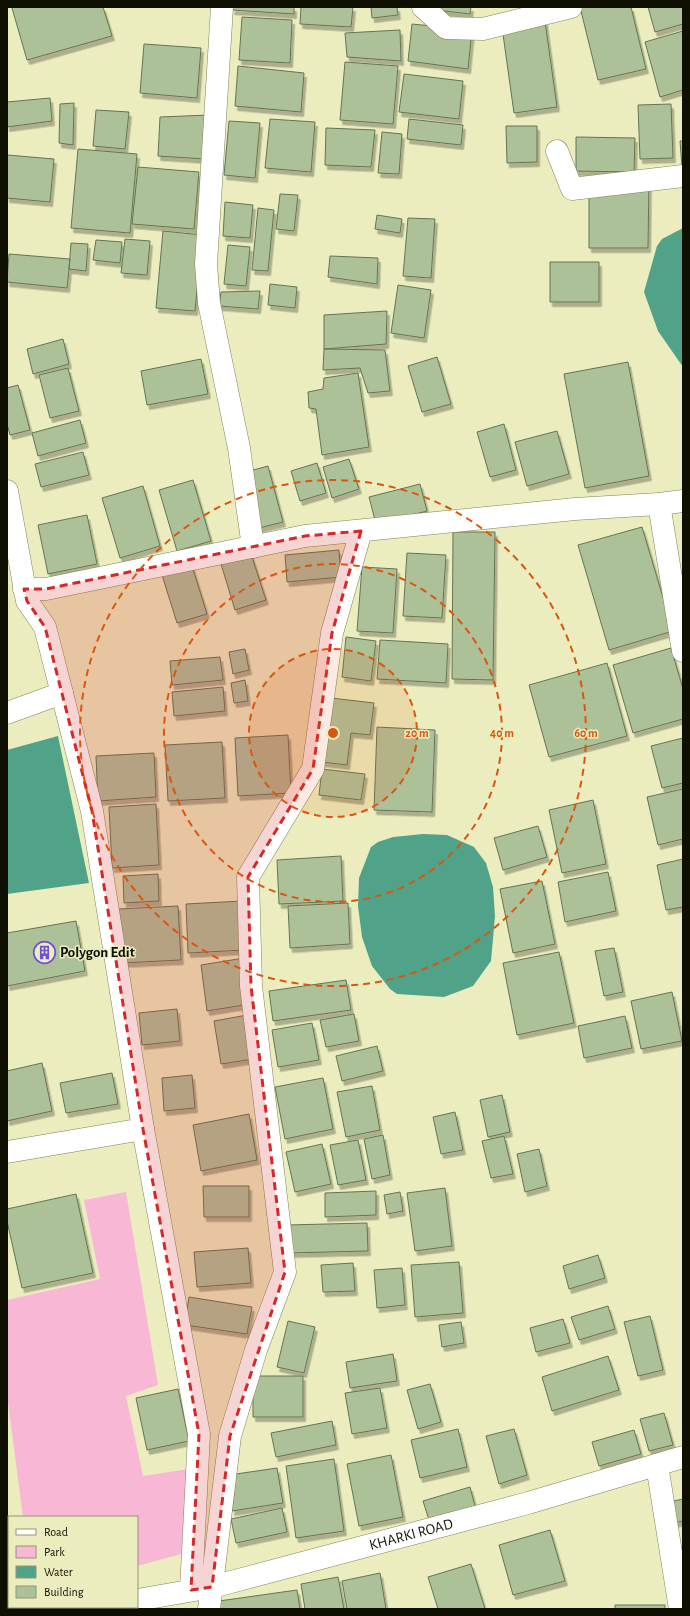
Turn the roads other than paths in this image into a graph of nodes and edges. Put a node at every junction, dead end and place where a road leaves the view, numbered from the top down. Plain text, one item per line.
1 (222, 7) edge
2 (571, 7) edge
3 (429, 9) edge
4 (557, 151) dead end
5 (683, 176) edge
6 (7, 491) edge
7 (683, 501) edge
8 (658, 504) junction
9 (361, 530) junction
10 (253, 547) junction
11 (24, 589) junction
12 (683, 651) edge
13 (62, 693) junction
14 (7, 713) edge
15 (143, 1129) junction
16 (7, 1152) edge
17 (683, 1457) edge
18 (657, 1465) junction
19 (202, 1588) junction
20 (138, 1600) edge
21 (209, 1609) edge
22 (680, 1609) edge

1 - 10 street
2 - 3 street
4 - 5 street
6 - 11 street
7 - 8 street
8 - 9 street
8 - 12 street
9 - 10 street
9 - 19 street
10 - 11 street
11 - 13 street
13 - 14 street
13 - 15 street
15 - 16 street
15 - 19 street
17 - 18 street, KHARKI ROAD
18 - 19 street, KHARKI ROAD
18 - 22 street
19 - 20 street, KHARKI ROAD
19 - 21 street

